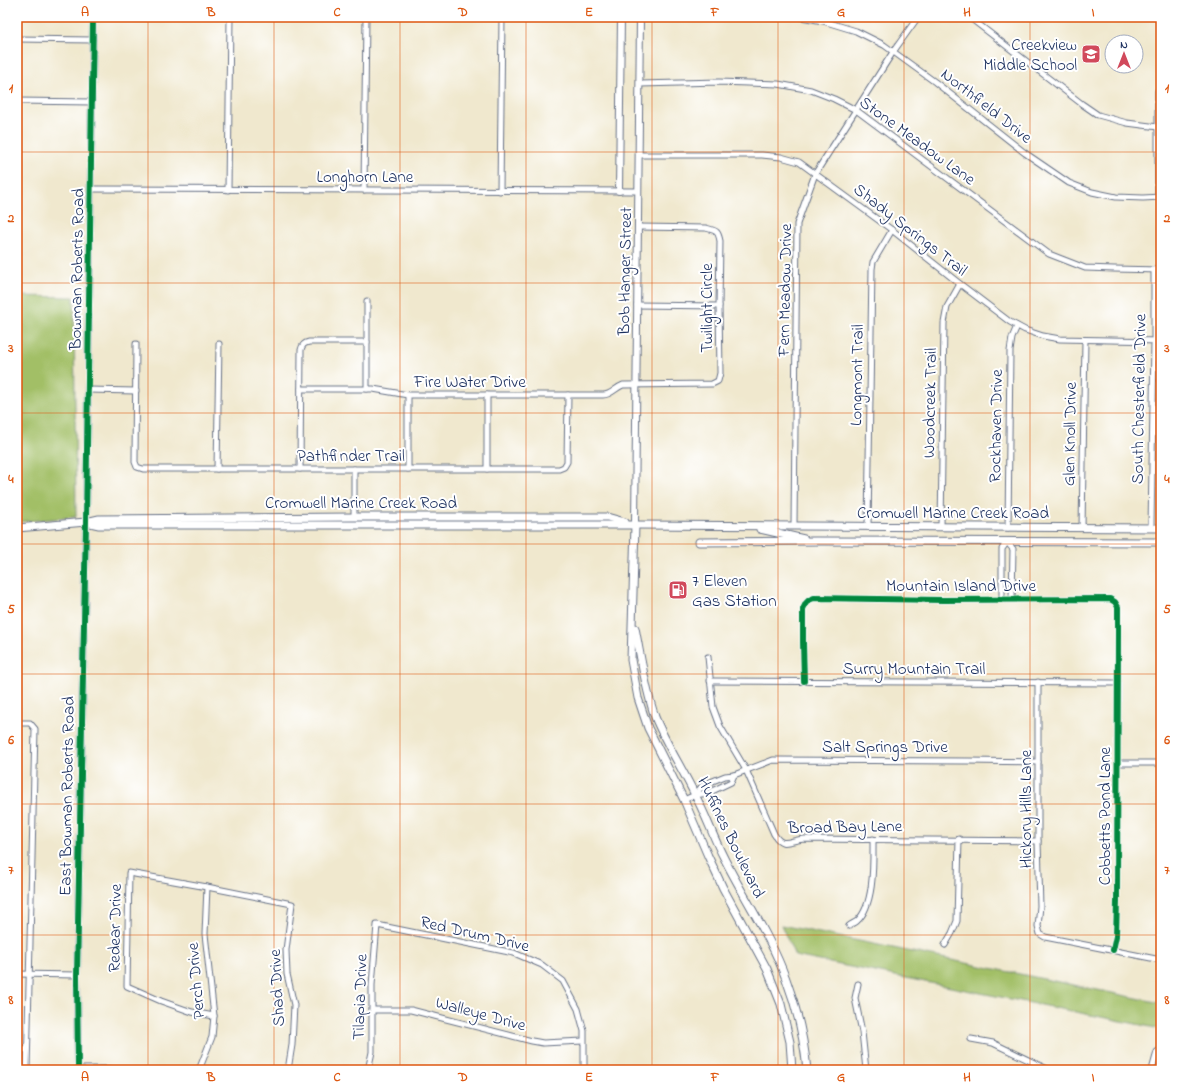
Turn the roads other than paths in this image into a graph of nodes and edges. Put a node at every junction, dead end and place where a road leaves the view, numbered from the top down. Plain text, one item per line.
1 (93, 17) edge
2 (230, 17) edge
3 (366, 17) edge
4 (502, 17) edge
5 (621, 17) edge
6 (640, 17) edge
7 (801, 17) edge
8 (918, 17) edge
9 (969, 17) edge
10 (17, 39) edge
11 (93, 40) junction
12 (893, 52) junction
13 (640, 84) junction
14 (1158, 91) dead end
15 (17, 100) edge
16 (92, 102) junction
17 (856, 110) junction
18 (1158, 127) junction
19 (639, 155) junction
20 (815, 174) junction
21 (91, 189) junction
22 (228, 190) junction
23 (364, 190) junction
24 (500, 191) junction
25 (618, 191) junction
26 (638, 191) junction
27 (1160, 197) edge
28 (639, 227) junction
29 (892, 230) junction
30 (1154, 270) junction
31 (1161, 270) edge
32 (960, 284) junction
33 (367, 301) dead end
34 (637, 305) junction
35 (719, 306) junction
36 (1018, 326) junction
37 (1085, 340) junction
38 (1154, 341) junction
39 (1161, 341) edge
40 (367, 342) junction
41 (136, 344) dead end
42 (219, 344) dead end
43 (636, 384) junction
44 (301, 389) junction
45 (367, 389) junction
46 (88, 390) junction
47 (136, 391) junction
48 (408, 395) junction
49 (487, 395) junction
50 (568, 395) junction
51 (217, 469) junction
52 (300, 469) junction
53 (354, 469) junction
54 (408, 469) junction
55 (487, 469) junction
56 (354, 516) junction
57 (86, 522) junction
58 (635, 525) junction
59 (745, 525) junction
60 (794, 526) junction
61 (868, 526) junction
62 (941, 527) junction
63 (17, 528) edge
64 (1008, 528) junction
65 (1082, 528) junction
66 (1151, 528) junction
67 (1161, 528) edge
68 (816, 541) junction
69 (699, 542) dead end
70 (1008, 542) junction
71 (1161, 542) edge
72 (1002, 599) junction
73 (1012, 599) junction
74 (633, 617) junction
75 (708, 657) dead end
76 (710, 681) junction
77 (804, 681) junction
78 (1038, 682) junction
79 (1117, 682) junction
80 (17, 723) edge
81 (1038, 762) junction
82 (1118, 762) junction
83 (1161, 763) edge
84 (746, 770) junction
85 (734, 775) junction
86 (695, 795) junction
87 (684, 800) junction
88 (873, 839) junction
89 (959, 839) junction
90 (1038, 841) junction
91 (207, 887) junction
92 (377, 925) joint
93 (849, 926) dead end
94 (946, 945) dead end
95 (1113, 950) junction
96 (1161, 960) edge
97 (17, 974) edge
98 (29, 975) junction
99 (77, 976) junction
100 (858, 984) dead end
101 (372, 1010) junction
102 (214, 1016) junction
103 (971, 1039) dead end
104 (584, 1041) junction
105 (1161, 1049) edge
106 (17, 1050) edge
107 (27, 1050) junction
108 (27, 1070) edge
109 (78, 1070) edge
110 (113, 1070) edge
111 (199, 1070) edge
112 (288, 1070) edge
113 (368, 1070) edge
114 (584, 1070) edge
115 (792, 1070) edge
116 (806, 1070) edge
117 (866, 1070) edge
118 (1049, 1070) edge
119 (1152, 1070) edge

1 - 11 street, Bowman Roberts Road
2 - 22 street
3 - 23 street
4 - 24 street
5 - 25 street, Bob Hanger Street
6 - 13 street, Bob Hanger Street
7 - 12 street, Northfield Drive
8 - 12 street, Fern Meadow Drive
9 - 18 street
10 - 11 street
11 - 16 street, Bowman Roberts Road
12 - 17 street, Fern Meadow Drive
12 - 27 street, Northfield Drive
13 - 17 street, Stone Meadow Lane
13 - 19 street, Bob Hanger Street
14 - 18 street
15 - 16 street
16 - 21 street, Bowman Roberts Road
17 - 20 street, Fern Meadow Drive
17 - 30 street, Stone Meadow Lane
18 - 27 street
19 - 20 street, Shady Springs Trail
19 - 26 street, Bob Hanger Street
20 - 29 street, Shady Springs Trail
20 - 60 street, Fern Meadow Drive
21 - 22 street, Longhorn Lane
21 - 46 street, Bowman Roberts Road
22 - 23 street, Longhorn Lane
23 - 24 street, Longhorn Lane
24 - 25 street, Longhorn Lane
25 - 26 street, Longhorn Lane
26 - 28 street, Bob Hanger Street
28 - 34 street, Bob Hanger Street
28 - 35 street, Twilight Circle
29 - 32 street, Shady Springs Trail
29 - 61 street, Longmont Trail
30 - 31 street, Stone Meadow Lane
30 - 38 street, South Chesterfield Drive
32 - 36 street, Shady Springs Trail
32 - 62 street, Woodcreek Trail
33 - 40 street
34 - 35 street
34 - 43 street, Bob Hanger Street
35 - 43 street, Twilight Circle
36 - 37 street, Shady Springs Trail
36 - 64 street, Rockhaven Drive
37 - 38 street, Shady Springs Trail
37 - 65 street, Glen Knoll Drive
38 - 39 street, Shady Springs Trail
38 - 66 street, South Chesterfield Drive
40 - 44 street
40 - 45 street
41 - 47 street
42 - 51 street
43 - 50 street, Fire Water Drive
43 - 58 street, Bob Hanger Street
44 - 45 street, Fire Water Drive
44 - 52 street
45 - 48 street, Fire Water Drive
46 - 47 street
46 - 57 street, Bowman Roberts Road
47 - 51 street, Pathfinder Trail
48 - 49 street, Fire Water Drive
48 - 54 street
49 - 50 street, Fire Water Drive
49 - 55 street
50 - 55 street, Pathfinder Trail
51 - 52 street, Pathfinder Trail
52 - 53 street, Pathfinder Trail
53 - 54 street, Pathfinder Trail
53 - 56 street
54 - 55 street, Pathfinder Trail
56 - 57 main road, Cromwell Marine Creek Road
56 - 58 main road, Cromwell Marine Creek Road
57 - 58 main road, Cromwell Marine Creek Road
57 - 63 main road, Cromwell Marine Creek Road
57 - 99 street, East Bowman Roberts Road
58 - 59 main road, Cromwell Marine Creek Road
58 - 74 main road, Huffines Boulevard
59 - 60 main road, Cromwell Marine Creek Road
59 - 68 main road, Cromwell Marine Creek Road
60 - 61 main road, Cromwell Marine Creek Road
61 - 62 main road, Cromwell Marine Creek Road
62 - 64 main road, Cromwell Marine Creek Road
64 - 65 main road, Cromwell Marine Creek Road
64 - 70 main road
65 - 66 main road, Cromwell Marine Creek Road
66 - 67 main road, Cromwell Marine Creek Road
68 - 69 main road, Cromwell Marine Creek Road
68 - 70 main road, Cromwell Marine Creek Road
70 - 71 main road, Cromwell Marine Creek Road
70 - 72 street
70 - 73 street
72 - 73 street, Mountain Island Drive
72 - 77 street, Mountain Island Drive
73 - 79 street, Mountain Island Drive
74 - 86 main road, Huffines Boulevard
74 - 87 main road, Huffines Boulevard
75 - 76 street, Broad Bay Lane
76 - 77 street, Surry Mountain Trail
76 - 84 street, Broad Bay Lane
77 - 78 street, Surry Mountain Trail
78 - 79 street, Surry Mountain Trail
78 - 81 street, Hickory Hills Lane
79 - 82 street, Cobbetts Pond Lane
80 - 98 street
81 - 84 street, Salt Springs Drive
81 - 90 street, Hickory Hills Lane
82 - 83 street
82 - 95 street, Cobbetts Pond Lane
84 - 85 street, Salt Springs Drive
84 - 88 street, Broad Bay Lane
85 - 86 street, Salt Springs Drive
85 - 86 street, Salt Springs Drive
86 - 87 street, Salt Springs Drive
86 - 116 main road, Huffines Boulevard
87 - 115 main road, Huffines Boulevard
88 - 89 street, Broad Bay Lane
88 - 93 street
89 - 90 street, Broad Bay Lane
89 - 94 street
90 - 95 street, Hickory Hills Lane
91 - 102 street, Perch Drive
91 - 102 street, Redear Drive
91 - 112 street, Shad Drive
92 - 101 street, Tilapia Drive
92 - 104 street, Red Drum Drive
95 - 96 street
97 - 98 street
98 - 99 street
98 - 107 street
99 - 109 street, East Bowman Roberts Road
100 - 117 street
101 - 104 street, Walleye Drive
101 - 113 street, Tilapia Drive
102 - 111 street, Perch Drive
103 - 118 street
104 - 114 street, Red Drum Drive
105 - 119 street
106 - 107 street
107 - 108 street
109 - 110 street

